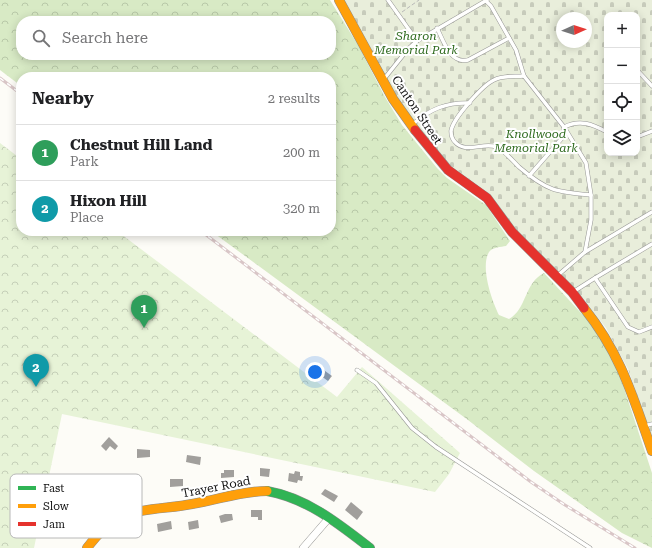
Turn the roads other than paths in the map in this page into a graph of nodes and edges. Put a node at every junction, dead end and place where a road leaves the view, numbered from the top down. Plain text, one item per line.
1 (339, 0) edge
2 (388, 0) edge
3 (486, 1) edge
4 (437, 28) junction
5 (509, 38) junction
6 (417, 41) junction
7 (640, 73) edge
8 (524, 76) junction
9 (382, 81) junction
10 (652, 86) edge
11 (470, 103) junction
12 (411, 126) junction
13 (564, 127) junction
14 (604, 131) edge
15 (652, 131) edge
16 (640, 136) edge
17 (529, 176) junction
18 (591, 195) junction
19 (652, 212) edge
20 (652, 244) edge
21 (585, 252) junction
22 (557, 276) junction
23 (595, 278) junction
24 (572, 292) junction
25 (652, 327) edge
26 (357, 370) dead end
27 (648, 425) edge
28 (652, 451) edge
29 (142, 510) edge
30 (329, 518) junction
31 (95, 538) edge
32 (87, 548) edge
33 (303, 548) edge
34 (370, 548) edge
35 (590, 548) edge

1 - 9 street, Canton Street
2 - 6 lane
3 - 4 lane
3 - 5 lane
4 - 5 lane
4 - 6 lane
5 - 8 lane
6 - 9 lane
7 - 10 lane
8 - 11 lane
8 - 13 lane
9 - 12 street, Canton Street
11 - 12 lane
11 - 17 lane
12 - 22 street, Canton Street
13 - 14 lane
13 - 17 lane
13 - 18 lane
15 - 16 lane
17 - 18 lane
18 - 21 lane
19 - 21 lane
20 - 23 lane
21 - 22 lane
22 - 24 street, Canton Street
23 - 24 lane
23 - 25 lane
24 - 27 street, Canton Street
26 - 35 lane
27 - 28 street, Canton Street
29 - 30 street, Trayer Road
30 - 33 street
30 - 34 street, Trayer Road
31 - 32 street, Trayer Road

